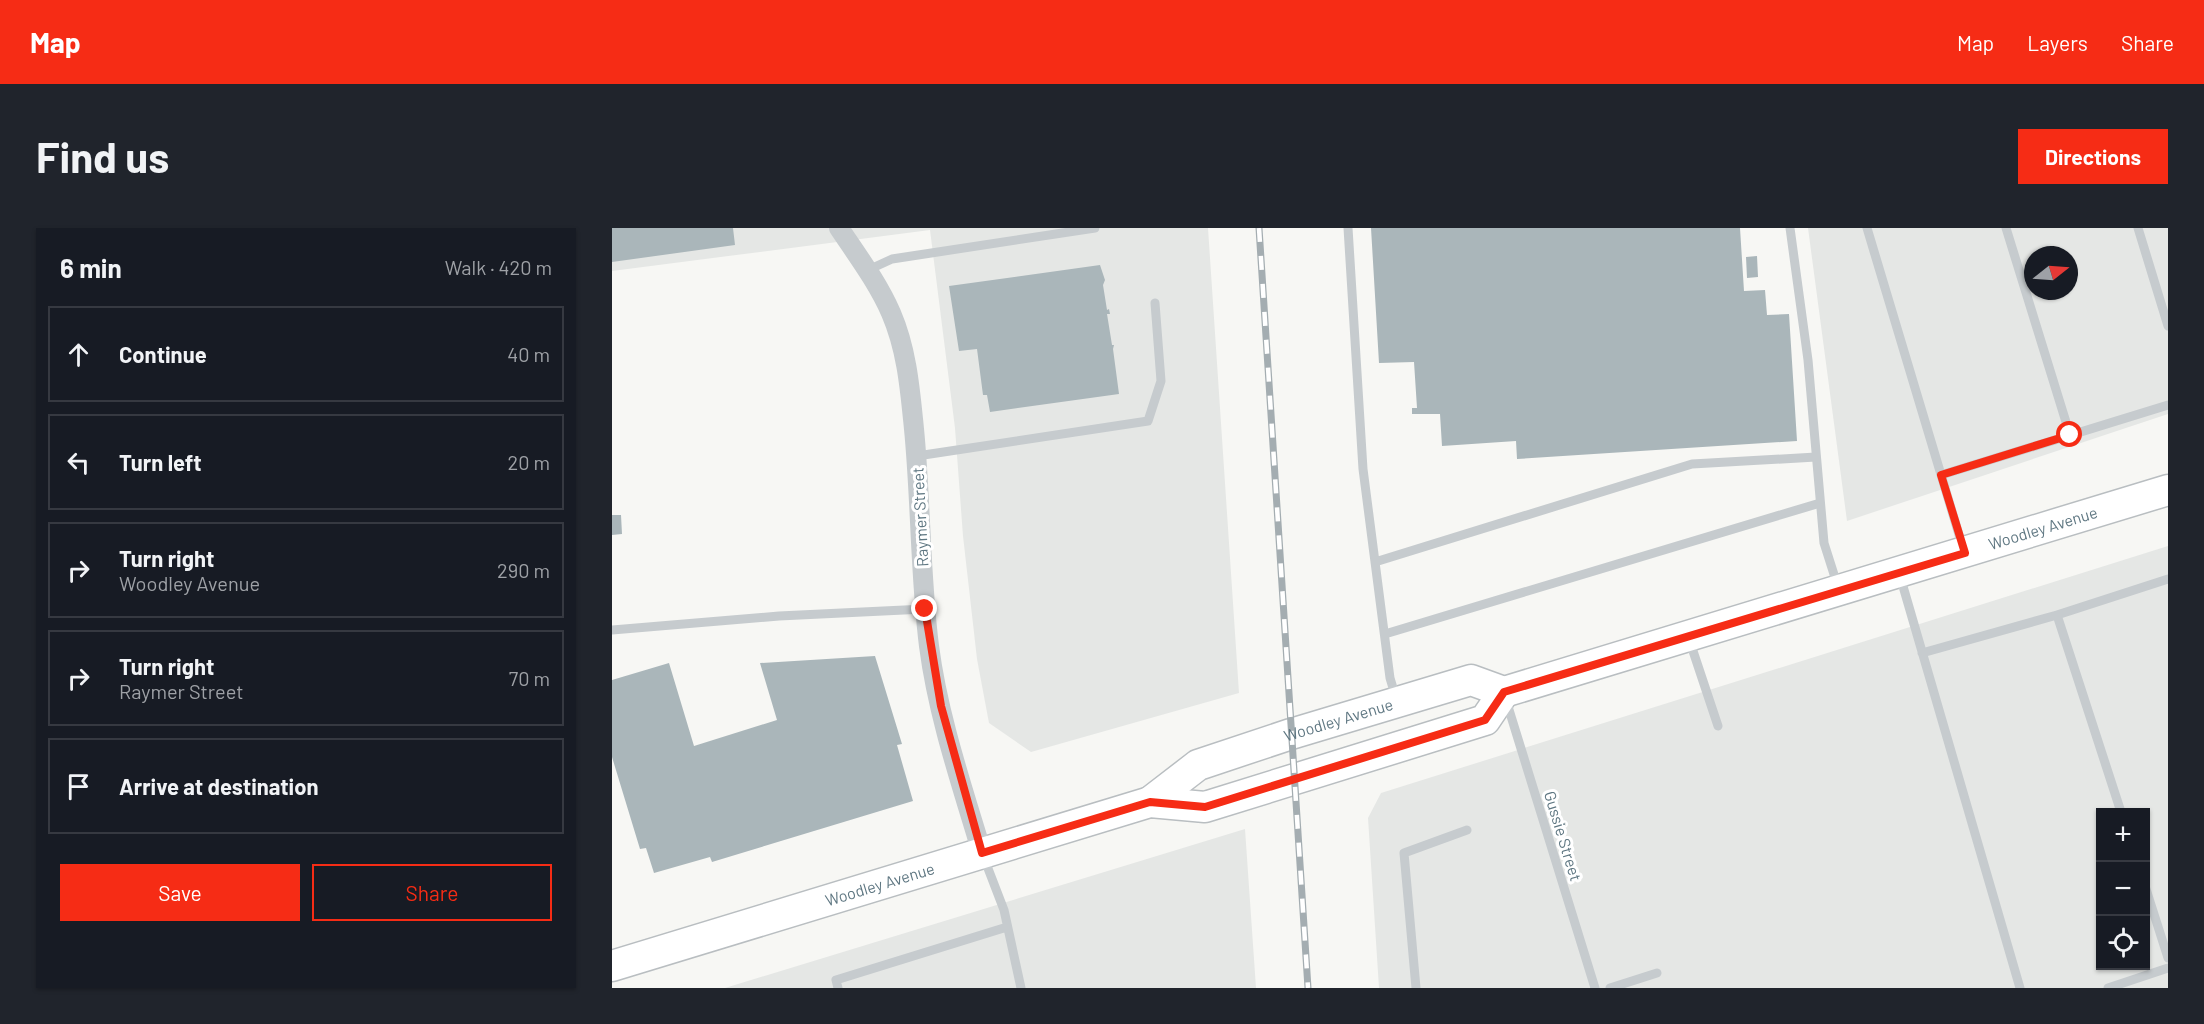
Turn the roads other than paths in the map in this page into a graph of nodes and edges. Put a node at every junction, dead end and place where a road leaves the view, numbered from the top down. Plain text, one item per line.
1 (839, 228) edge
2 (1095, 228) edge
3 (1348, 228) edge
4 (1790, 228) edge
5 (1867, 228) edge
6 (2006, 228) edge
7 (2138, 228) edge
8 (868, 270) junction
9 (1155, 303) dead end
10 (2168, 326) edge
11 (2168, 405) edge
12 (2070, 435) junction
13 (917, 456) junction
14 (1816, 457) junction
15 (1941, 475) junction
16 (2168, 490) edge
17 (1820, 503) junction
18 (1965, 553) junction
19 (1375, 562) junction
20 (1899, 573) junction
21 (2168, 579) edge
22 (1840, 592) junction
23 (925, 609) junction
24 (2057, 615) junction
25 (612, 630) edge
26 (1385, 634) junction
27 (1689, 637) junction
28 (1922, 653) junction
29 (1504, 692) junction
30 (1398, 703) junction
31 (1718, 726) dead end
32 (1150, 802) junction
33 (2119, 808) edge
34 (1467, 830) dead end
35 (982, 853) junction
36 (2150, 904) edge
37 (1007, 927) junction
38 (2168, 958) edge
39 (612, 966) edge
40 (2168, 968) edge
41 (1657, 973) dead end
42 (838, 988) edge
43 (1021, 988) edge
44 (1416, 988) edge
45 (1594, 988) edge
46 (1610, 988) edge
47 (2020, 988) edge
48 (2108, 988) edge

1 - 8 street, Raymer Street
2 - 8 lane
3 - 19 lane
4 - 14 lane
5 - 15 lane
6 - 12 lane
7 - 10 lane
8 - 13 street, Raymer Street
9 - 13 lane
11 - 12 lane
12 - 15 lane
13 - 23 street, Raymer Street
14 - 17 lane
14 - 19 lane
15 - 18 lane
16 - 18 main road, Woodley Avenue
17 - 22 lane
17 - 26 lane
18 - 20 main road, Woodley Avenue
19 - 26 lane
20 - 22 main road, Woodley Avenue
20 - 28 lane
21 - 24 lane
22 - 27 main road, Woodley Avenue
23 - 25 lane
23 - 35 street, Raymer Street
24 - 28 lane
24 - 33 lane
26 - 30 lane
27 - 29 main road, Woodley Avenue
27 - 31 lane
28 - 47 lane
29 - 30 main road, Woodley Avenue
29 - 32 main road, Woodley Avenue
29 - 45 lane, Gussie Street
30 - 32 main road, Woodley Avenue
32 - 35 main road, Woodley Avenue
34 - 44 lane
35 - 37 lane
35 - 39 main road, Woodley Avenue
36 - 38 lane
37 - 42 lane
37 - 43 lane
40 - 48 lane
41 - 46 lane

